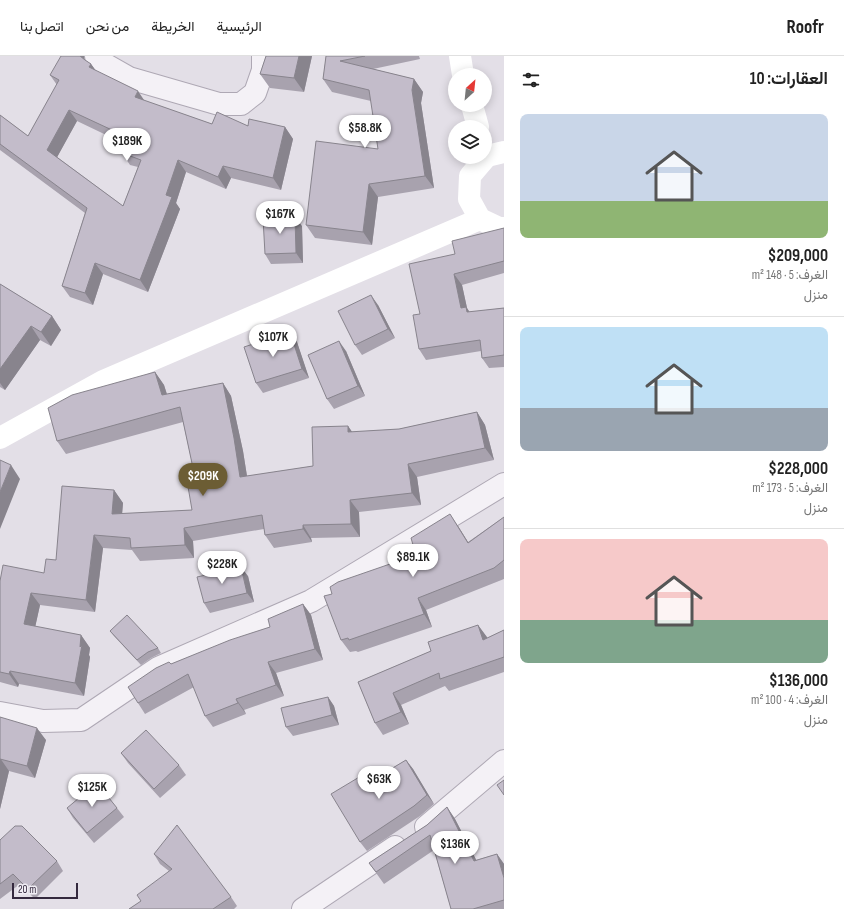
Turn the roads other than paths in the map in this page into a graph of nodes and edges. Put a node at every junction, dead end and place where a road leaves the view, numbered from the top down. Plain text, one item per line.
1 (96, 56) edge
2 (264, 56) edge
3 (460, 56) edge
4 (462, 68) edge
5 (481, 164) edge
6 (480, 219) junction
7 (504, 228) edge
8 (0, 438) edge
9 (504, 484) edge
10 (0, 713) edge
11 (504, 761) edge
12 (303, 909) edge

1 - 2 street
3 - 4 main road
5 - 6 main road
6 - 7 main road
6 - 8 main road
9 - 10 street
11 - 12 street

